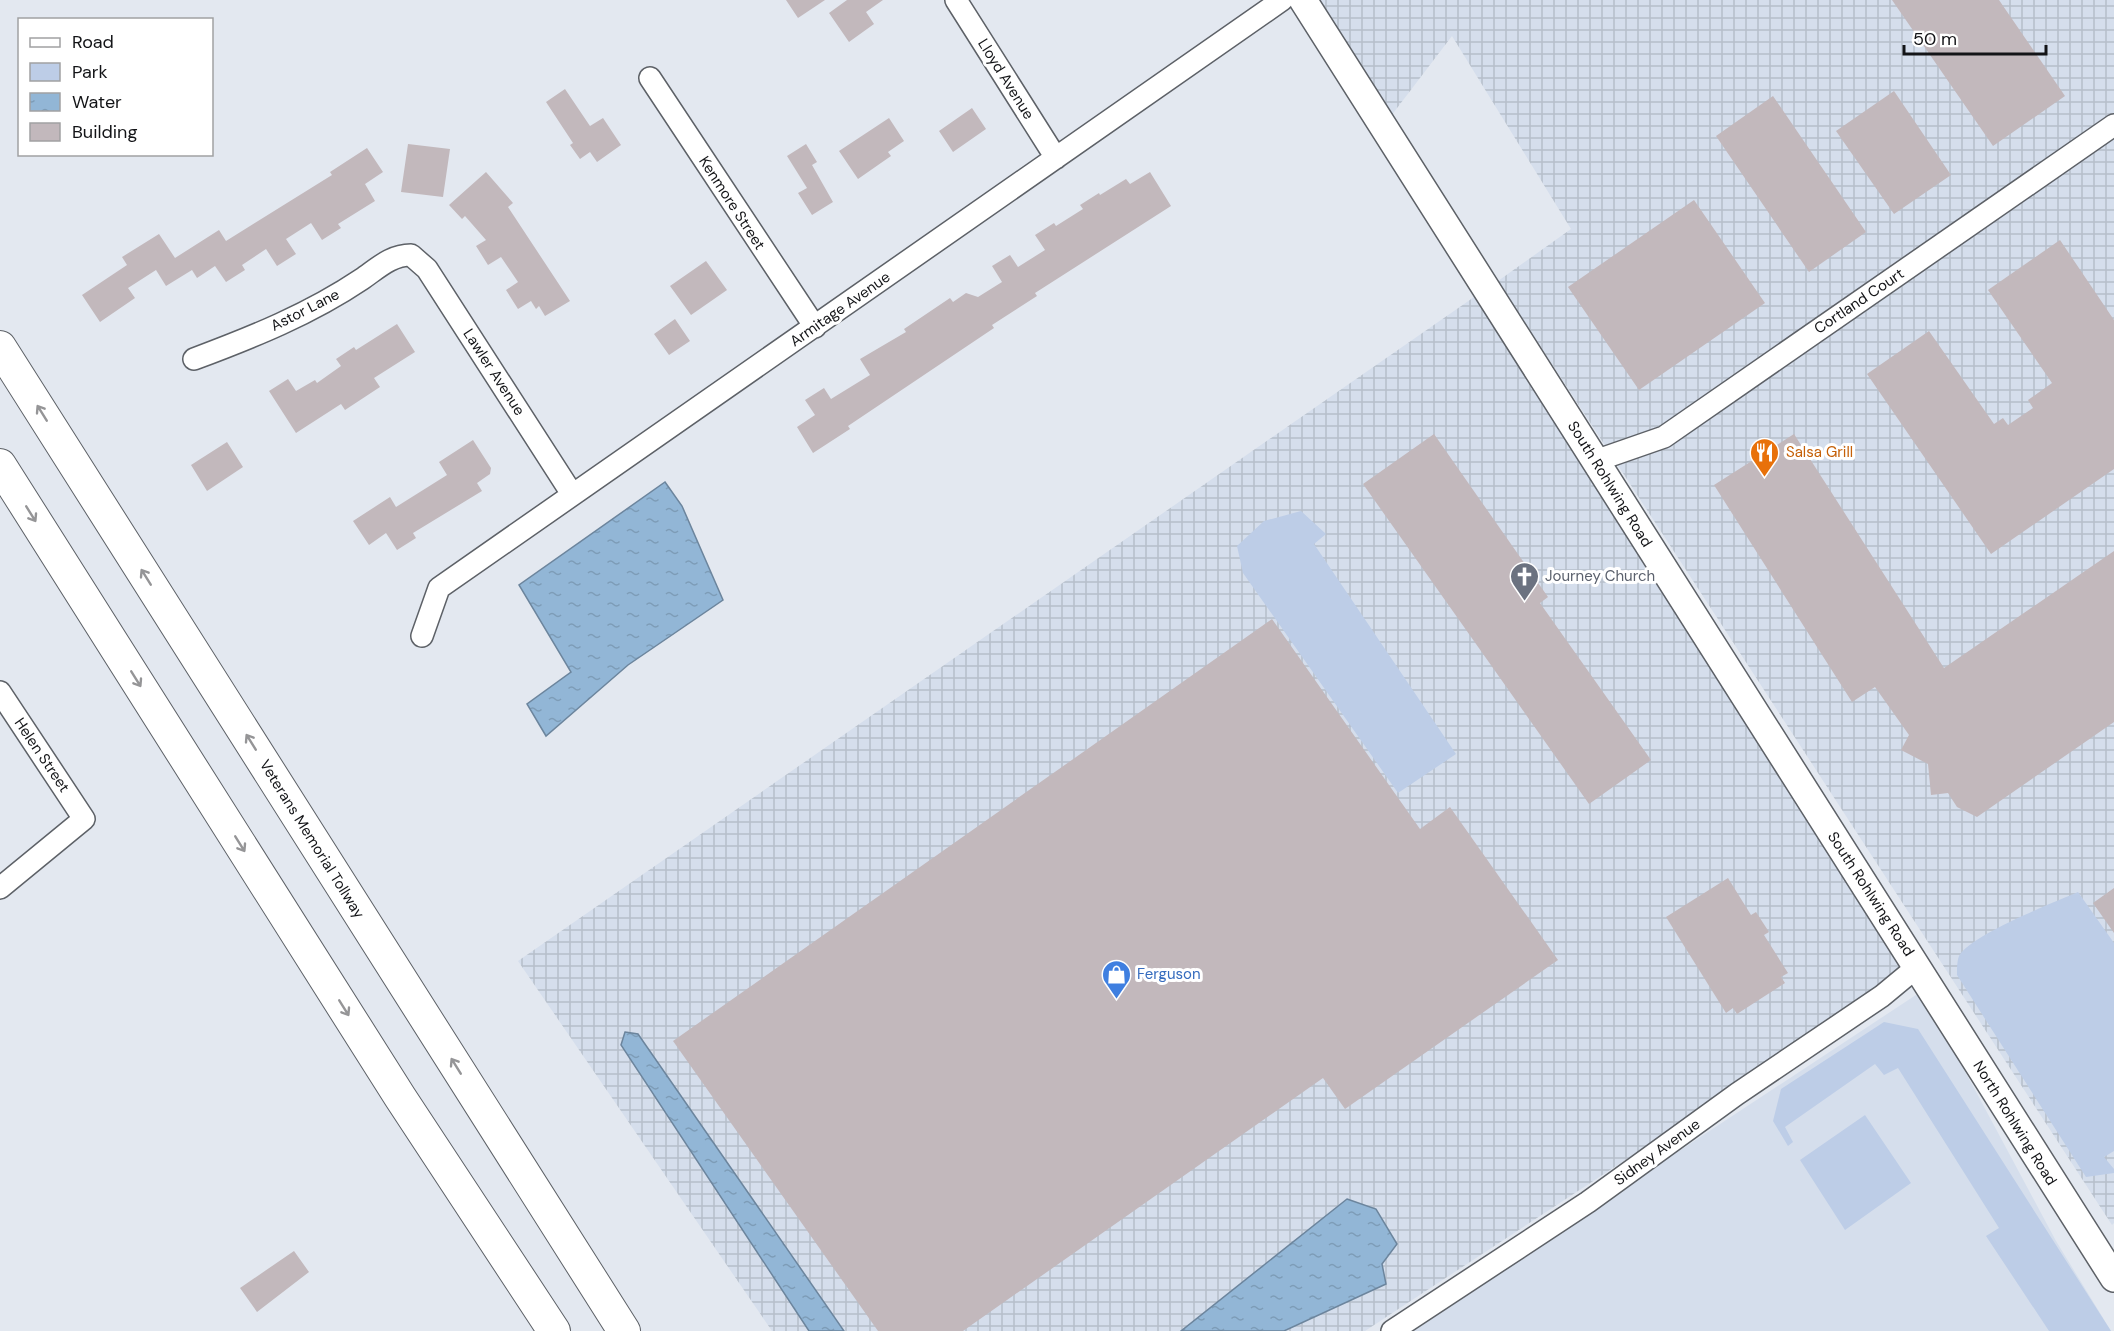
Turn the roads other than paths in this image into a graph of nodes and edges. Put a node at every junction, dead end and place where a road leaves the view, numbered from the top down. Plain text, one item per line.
1 (956, 0) edge
2 (1282, 0) edge
3 (1303, 0) edge
4 (650, 78) dead end
5 (2114, 125) edge
6 (1056, 158) junction
7 (411, 255) joint
8 (815, 327) junction
9 (0, 347) edge
10 (194, 359) dead end
11 (1595, 461) junction
12 (0, 465) edge
13 (572, 494) junction
14 (422, 636) dead end
15 (0, 692) edge
16 (0, 888) edge
17 (1917, 967) junction
18 (488, 1116) junction
19 (2114, 1278) edge
20 (554, 1331) edge
21 (624, 1331) edge
22 (647, 1331) edge
23 (1392, 1331) edge

1 - 6 street, Lloyd Avenue
2 - 6 street, Armitage Avenue
3 - 11 main road, South Rohlwing Road
4 - 8 street, Kenmore Street
5 - 11 street, Cortland Court
6 - 8 street, Armitage Avenue
7 - 10 street, Astor Lane
7 - 13 street, Lawler Avenue
8 - 13 street, Armitage Avenue
18 -> 9 highway, Veterans Memorial Tollway
11 - 17 main road, South Rohlwing Road
12 -> 20 highway
13 - 14 street, Armitage Avenue
15 - 16 street, Helen Street
17 - 19 main road, North Rohlwing Road
17 - 23 street, Sidney Avenue
18 - 21 highway, Veterans Memorial Tollway
18 - 22 highway

